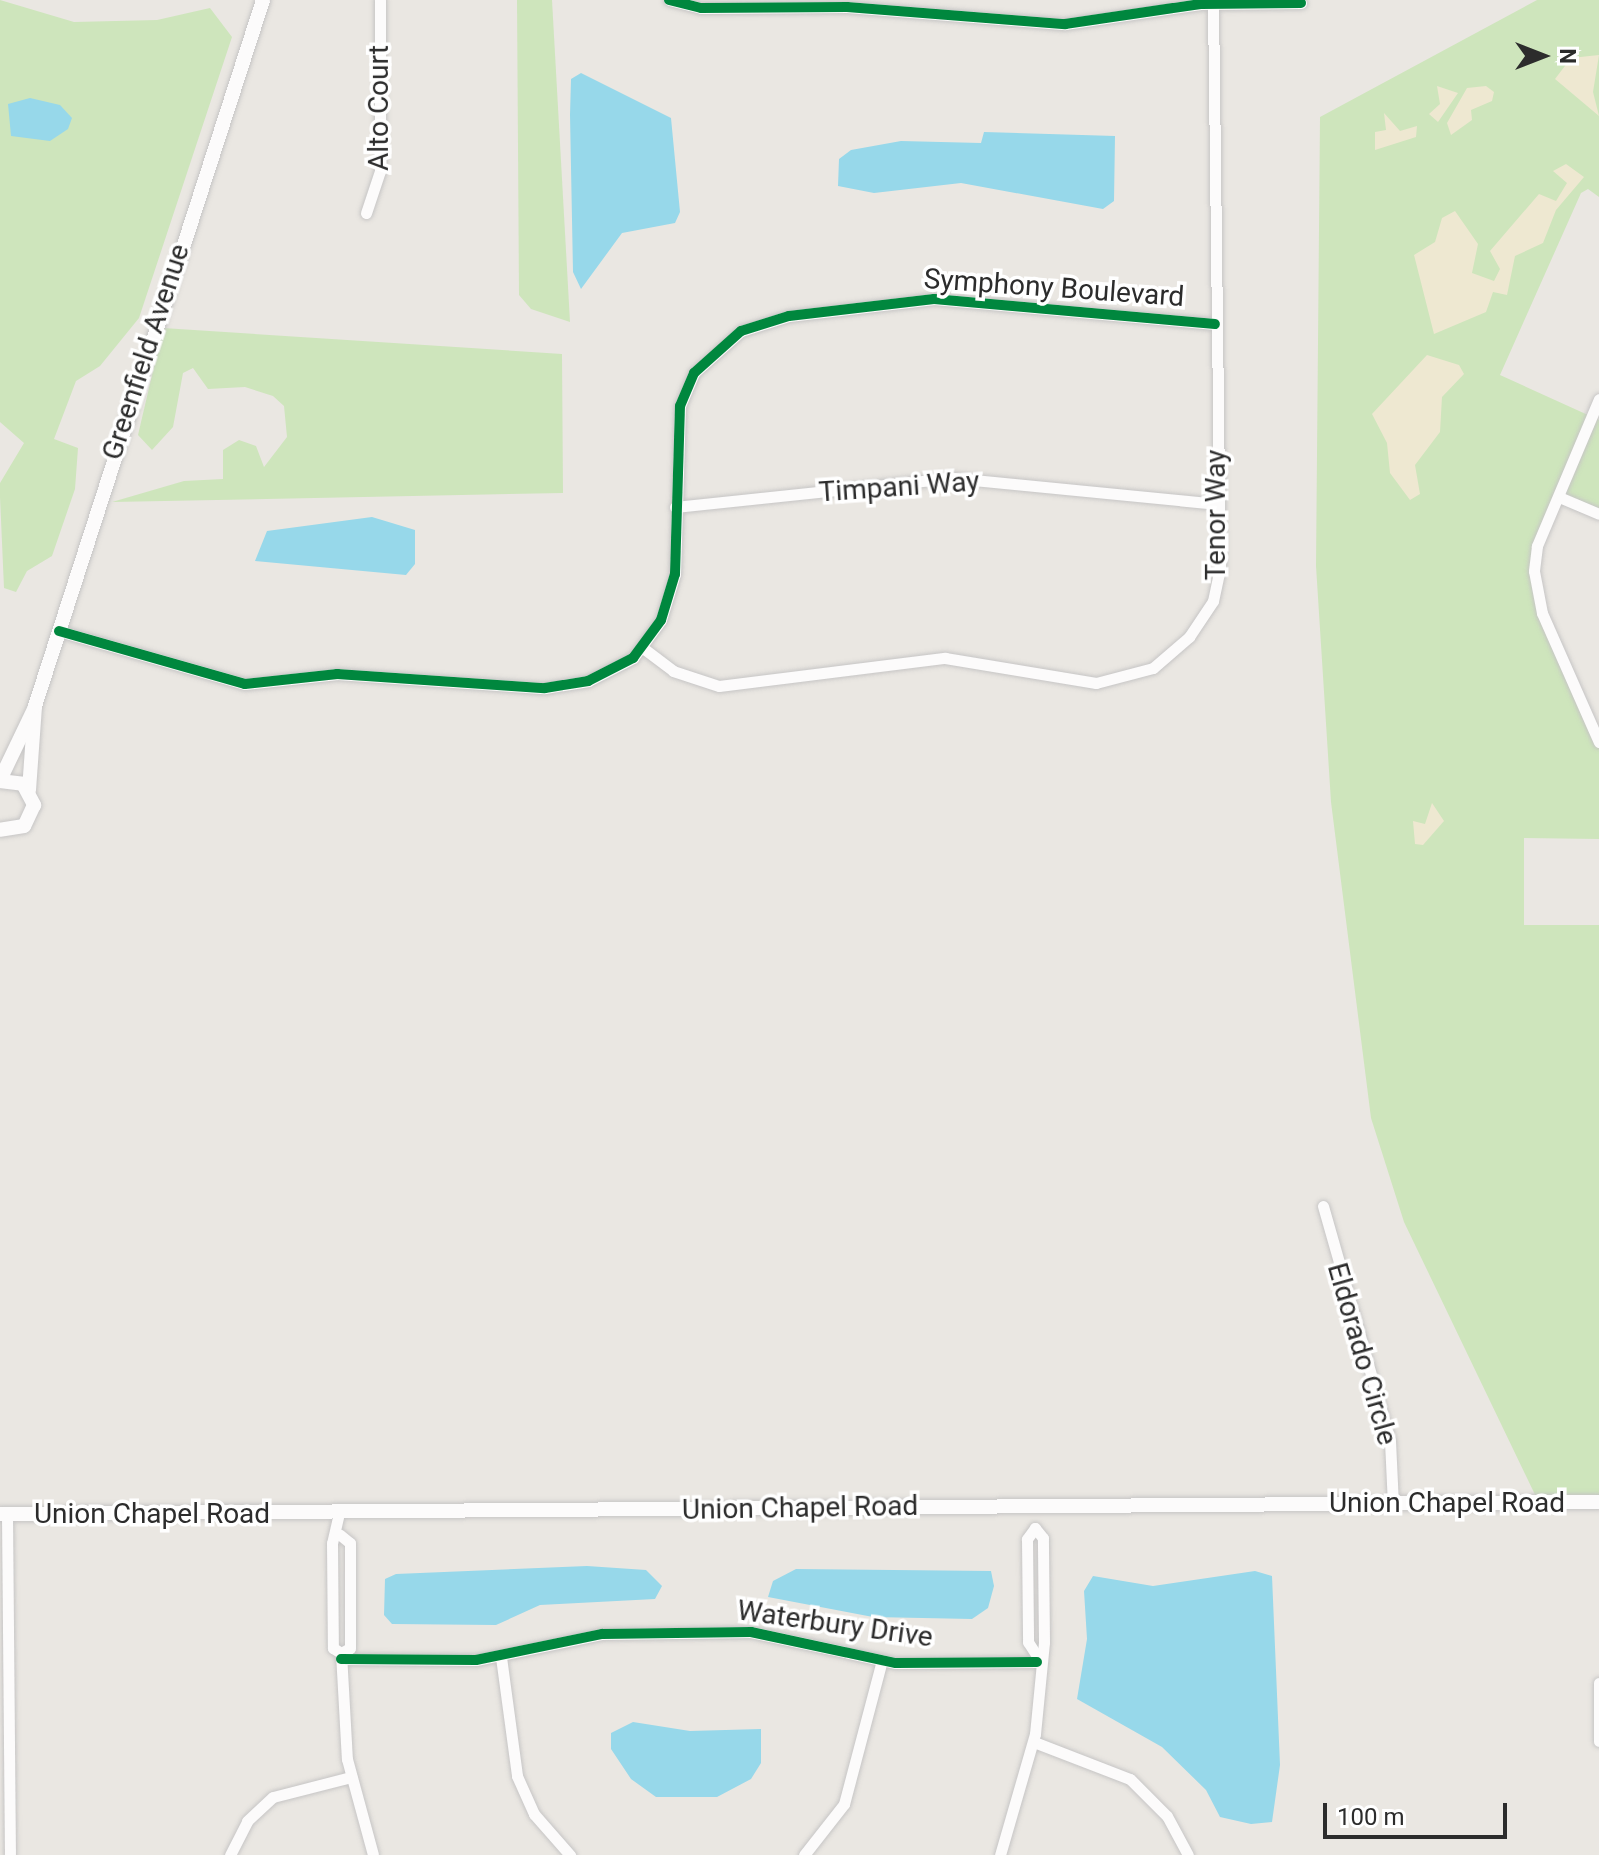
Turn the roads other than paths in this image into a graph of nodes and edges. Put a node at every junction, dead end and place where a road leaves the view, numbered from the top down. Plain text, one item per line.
1 (263, 0) edge
2 (380, 0) edge
3 (669, 0) edge
4 (1213, 2) edge
5 (1301, 3) dead end
6 (366, 213) dead end
7 (1215, 324) junction
8 (1599, 399) edge
9 (1559, 497) junction
10 (1218, 504) junction
11 (675, 507) junction
12 (1599, 514) edge
13 (59, 631) junction
14 (643, 648) junction
15 (35, 706) junction
16 (1599, 742) edge
17 (0, 780) edge
18 (29, 790) junction
19 (0, 830) edge
20 (16, 831) junction
21 (0, 843) edge
22 (1323, 1206) dead end
23 (1599, 1502) edge
24 (1393, 1504) junction
25 (1035, 1506) junction
26 (339, 1513) junction
27 (4, 1514) edge
28 (340, 1535) junction
29 (341, 1656) junction
30 (501, 1657) junction
31 (1037, 1659) junction
32 (882, 1660) junction
33 (1599, 1683) edge
34 (1599, 1741) edge
35 (1034, 1742) junction
36 (351, 1777) junction
37 (10, 1855) edge
38 (230, 1855) edge
39 (373, 1855) edge
40 (570, 1855) edge
41 (804, 1855) edge
42 (1000, 1855) edge
43 (1188, 1855) edge

1 - 13 main road, Greenfield Avenue
2 - 6 street, Alto Court
3 - 4 street
4 - 5 street
4 - 7 street, Tenor Way
7 - 10 street, Tenor Way
7 - 11 street, Symphony Boulevard
8 - 9 street
9 - 12 street
9 - 16 street
10 - 11 street, Timpani Way
10 - 14 street, Tenor Way
11 - 14 street, Symphony Boulevard
13 - 14 street, Symphony Boulevard
13 - 15 main road, Greenfield Avenue
15 - 17 main road, Greenfield Avenue
15 - 18 main road, Greenfield Avenue
17 - 18 main road
18 - 20 main road, Greenfield Avenue
19 - 20 main road
20 - 21 main road
22 - 24 street, Eldorado Circle
23 - 24 main road, Union Chapel Road
24 - 25 main road, Union Chapel Road
25 - 26 main road, Union Chapel Road
25 - 31 street
26 - 27 main road, Union Chapel Road
26 - 28 street
27 - 37 street
28 - 29 street
28 - 29 street
29 - 30 street, Waterbury Drive
29 - 36 street
30 - 32 street, Waterbury Drive
30 - 40 street
31 - 32 street, Waterbury Drive
31 - 35 street
32 - 41 street
33 - 34 street
35 - 42 street
35 - 43 street
36 - 38 street
36 - 39 street

